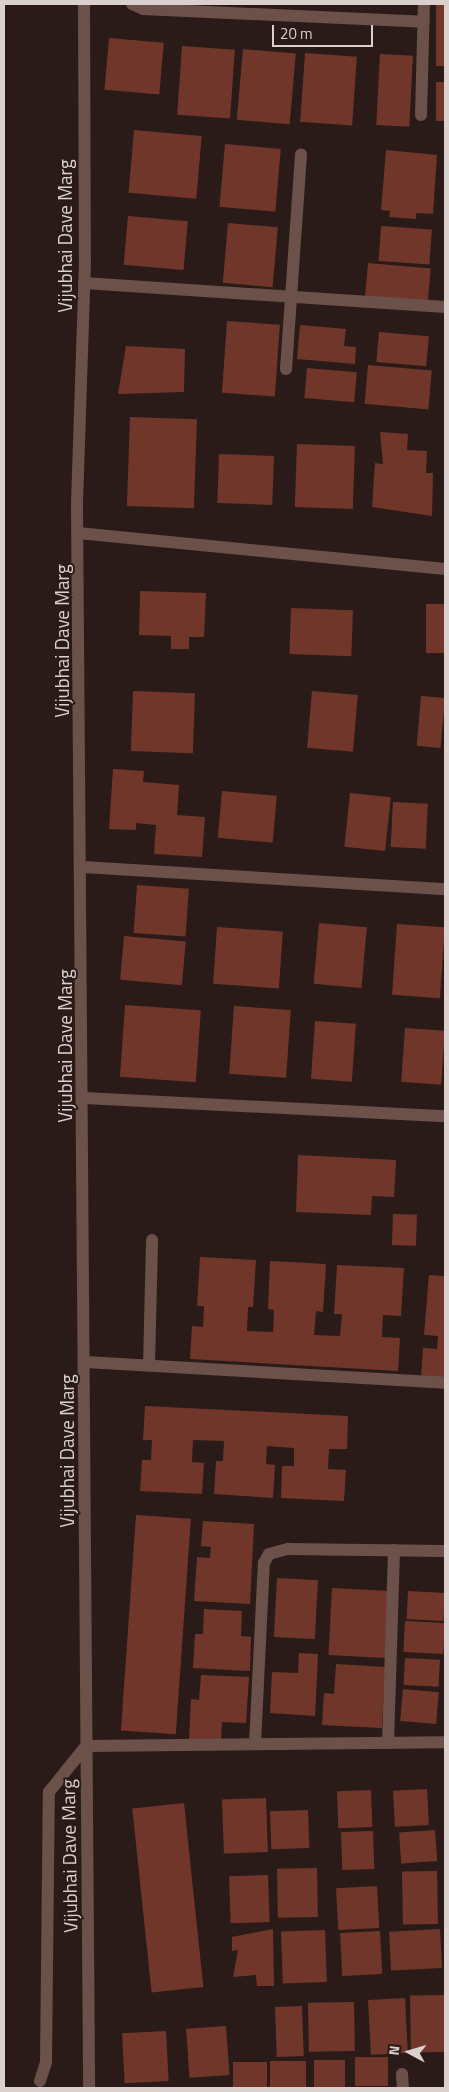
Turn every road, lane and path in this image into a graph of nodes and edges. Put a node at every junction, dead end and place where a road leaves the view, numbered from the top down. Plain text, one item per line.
1 (84, 4) edge
2 (132, 4) edge
3 (424, 4) edge
4 (424, 22) junction
5 (421, 115) dead end
6 (301, 155) dead end
7 (84, 283) junction
8 (290, 296) junction
9 (445, 307) edge
10 (286, 369) dead end
11 (78, 532) junction
12 (445, 570) edge
13 (82, 867) junction
14 (445, 889) edge
15 (84, 1098) junction
16 (445, 1116) edge
17 (152, 1240) dead end
18 (85, 1362) junction
19 (149, 1365) junction
20 (445, 1383) edge
21 (394, 1550) junction
22 (443, 1551) dead end
23 (445, 1742) edge
24 (388, 1743) junction
25 (255, 1744) junction
26 (86, 1746) junction
27 (402, 2074) dead end
28 (40, 2081) dead end
29 (90, 2088) edge
30 (403, 2088) edge

1 - 7 street, Vijubhai Dave Marg
2 - 4 street
3 - 4 street
4 - 5 street
6 - 8 street
7 - 8 street
7 - 11 street, Vijubhai Dave Marg
8 - 9 street
8 - 10 street
11 - 12 street
11 - 13 street, Vijubhai Dave Marg
13 - 14 street
13 - 15 street, Vijubhai Dave Marg
15 - 16 street
15 - 18 street, Vijubhai Dave Marg
17 - 19 street
18 - 19 street
18 - 26 street, Vijubhai Dave Marg
19 - 20 street
21 - 22 street
21 - 24 street
21 - 25 street
23 - 24 street
24 - 25 street
25 - 26 street
26 - 28 street
26 - 29 street, Vijubhai Dave Marg
27 - 30 street

